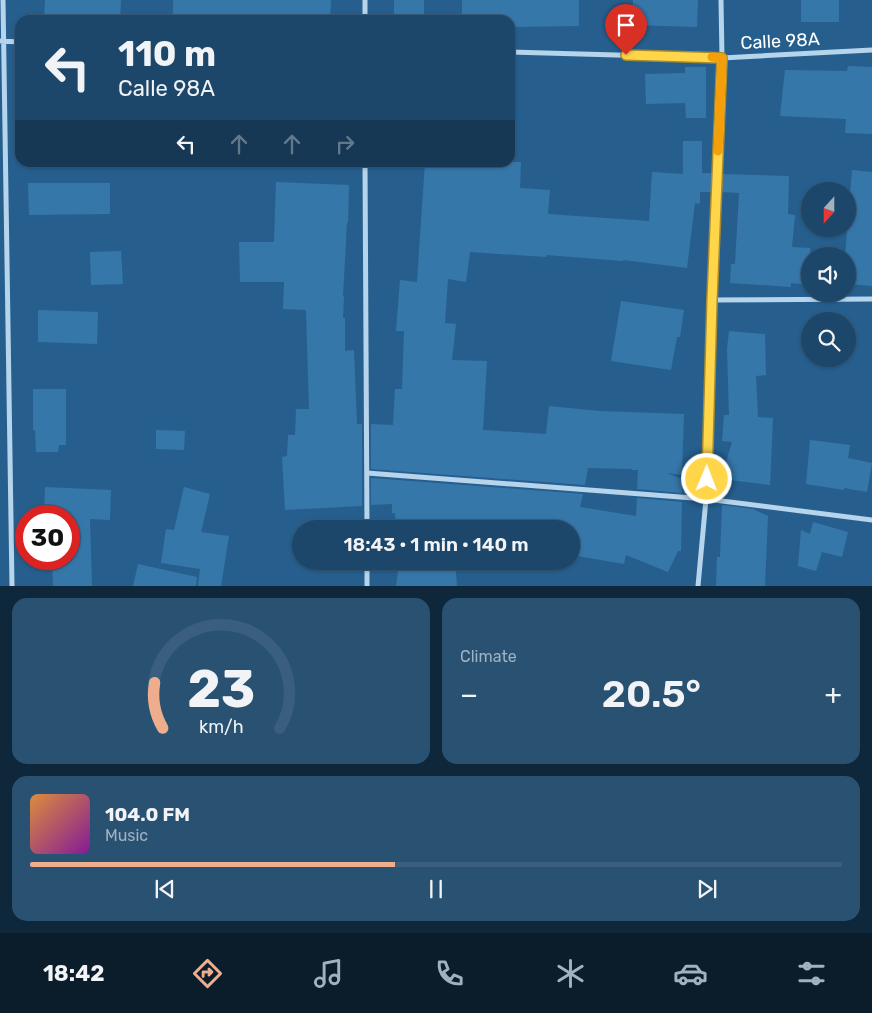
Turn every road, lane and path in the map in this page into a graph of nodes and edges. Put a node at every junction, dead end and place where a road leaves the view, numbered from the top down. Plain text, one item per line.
1 (3, 0) edge
2 (364, 0) edge
3 (721, 0) edge
4 (365, 15) edge
5 (1, 41) edge
6 (15, 42) edge
7 (872, 50) edge
8 (515, 52) edge
9 (722, 58) junction
10 (365, 167) edge
11 (872, 299) edge
12 (712, 300) junction
13 (366, 473) junction
14 (706, 499) junction
15 (367, 520) edge
16 (872, 520) edge
17 (367, 570) edge
18 (12, 586) edge
19 (367, 586) edge
20 (698, 586) edge

1 - 5 street
2 - 4 street
3 - 9 street
5 - 6 street
5 - 18 street
7 - 9 street, Calle 98A
8 - 9 street, Calle 98A
9 - 12 street
10 - 13 street
11 - 12 street
12 - 14 street
13 - 14 street
13 - 15 street
14 - 16 street
14 - 20 street
17 - 19 street

